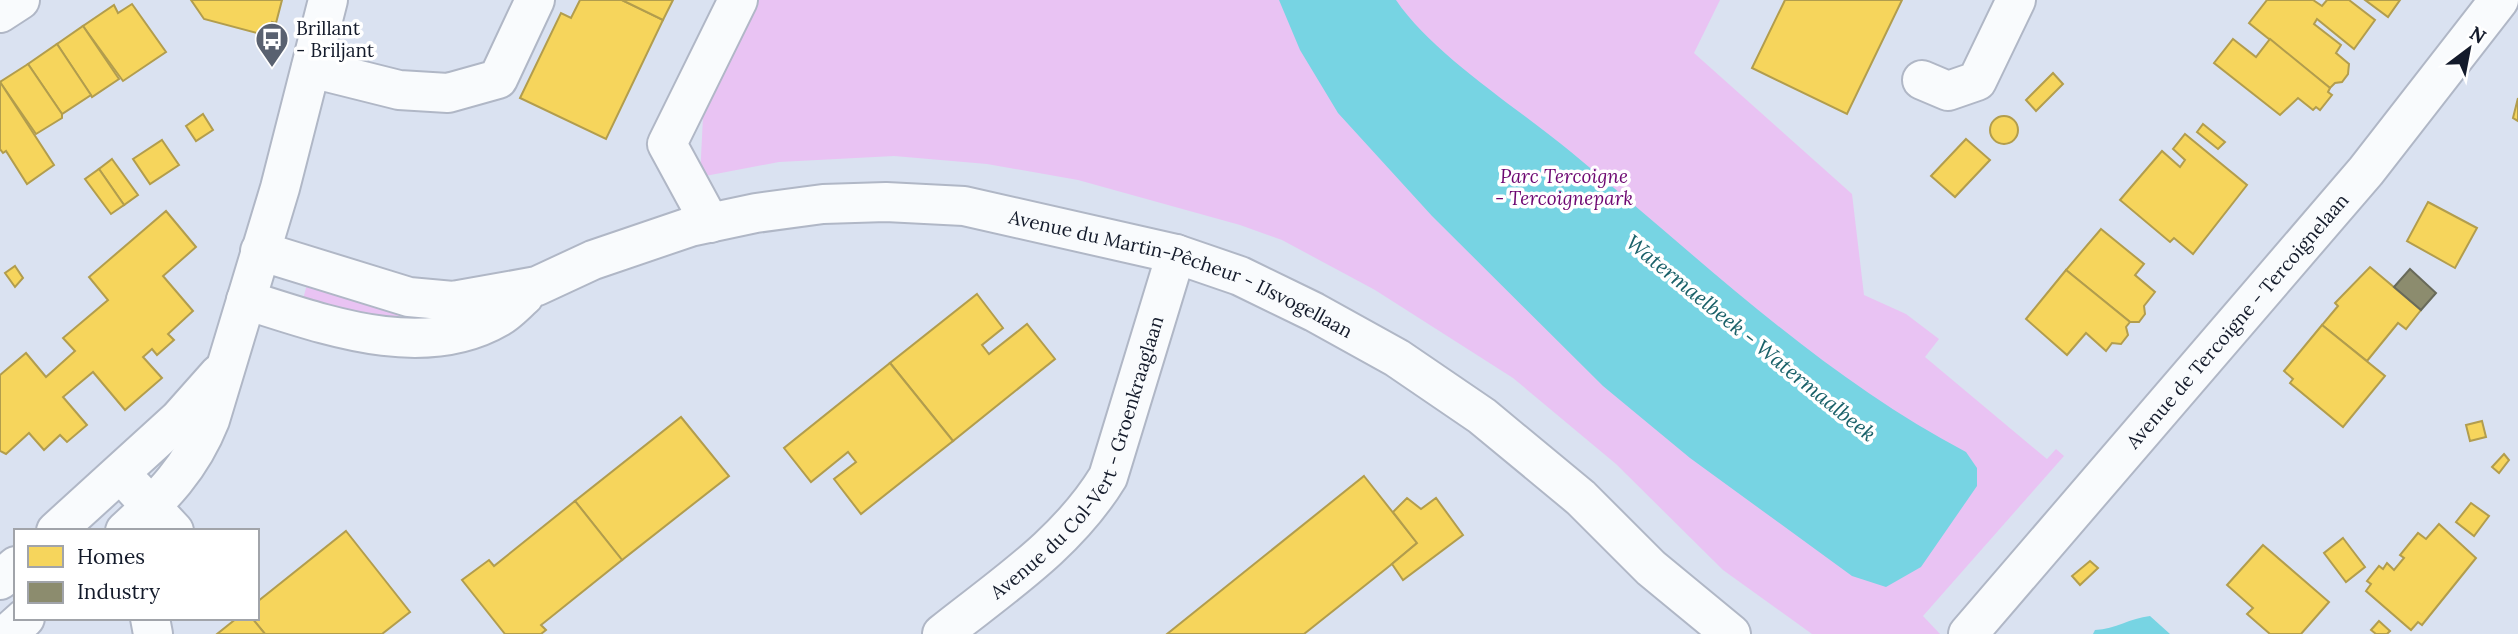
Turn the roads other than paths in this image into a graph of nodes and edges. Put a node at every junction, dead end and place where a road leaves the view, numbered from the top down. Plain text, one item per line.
1 (20, 0) edge
2 (328, 0) edge
3 (535, 0) edge
4 (738, 0) edge
5 (2016, 0) edge
6 (2498, 0) edge
7 (0, 13) edge
8 (311, 68) junction
9 (1922, 79) dead end
10 (710, 223) junction
11 (260, 251) junction
12 (1176, 254) junction
13 (537, 286) junction
14 (246, 300) junction
15 (223, 370) junction
16 (121, 474) junction
17 (150, 523) edge
18 (58, 529) edge
19 (14, 568) edge
20 (0, 580) edge
21 (23, 620) edge
22 (7, 634) edge
23 (942, 634) edge
24 (1731, 634) edge
25 (1968, 634) edge

1 - 7 street
2 - 8 street
3 - 8 street
4 - 10 street
5 - 9 street
6 - 25 street, Avenue de Tercoigne - Tercoignelaan
8 - 11 street
10 - 12 street, Avenue du Martin-Pêcheur - IJsvogellaan
10 - 13 street, Avenue du Martin-Pêcheur - IJsvogellaan
11 - 13 street, Avenue du Martin-Pêcheur - IJsvogellaan
11 - 14 street
12 - 23 street, Avenue du Col-Vert - Groenkraaglaan
12 - 24 street, Avenue du Martin-Pêcheur - IJsvogellaan
13 - 14 street, Avenue du Martin-Pêcheur - IJsvogellaan
14 - 15 street
15 - 16 street
15 - 17 street
16 - 17 street
16 - 18 street
19 - 20 street
21 - 22 street

